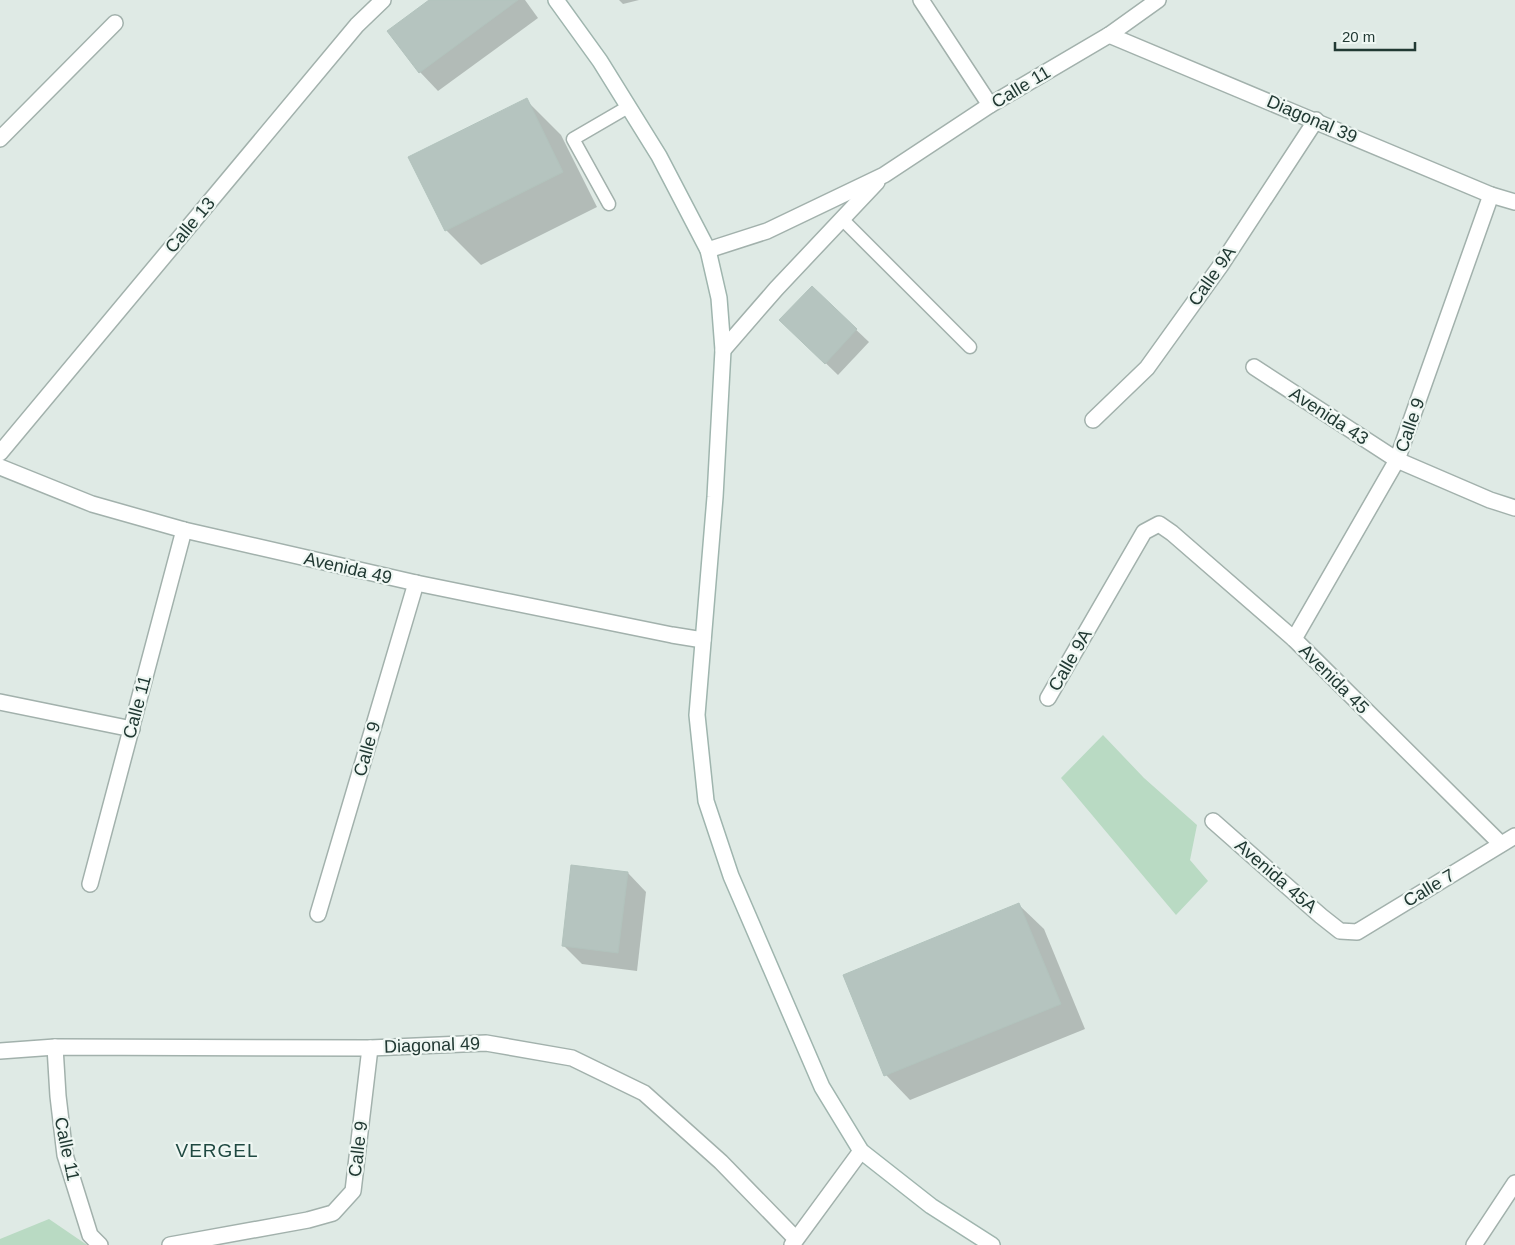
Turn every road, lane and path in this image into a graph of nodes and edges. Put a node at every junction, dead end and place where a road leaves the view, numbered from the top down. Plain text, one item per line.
1 (383, 0) edge
2 (556, 0) edge
3 (921, 0) edge
4 (1158, 0) edge
5 (115, 23) dead end
6 (1109, 35) junction
7 (990, 105) junction
8 (628, 107) junction
9 (1316, 120) junction
10 (0, 139) edge
11 (884, 175) junction
12 (1491, 195) junction
13 (1515, 202) edge
14 (608, 204) dead end
15 (842, 219) junction
16 (708, 250) junction
17 (970, 347) dead end
18 (723, 350) junction
19 (1254, 367) dead end
20 (1093, 420) dead end
21 (0, 453) edge
22 (1398, 460) junction
23 (0, 467) edge
24 (1515, 508) edge
25 (1159, 524) joint
26 (184, 530) junction
27 (416, 583) junction
28 (1294, 639) junction
29 (703, 640) junction
30 (1048, 698) dead end
31 (0, 702) edge
32 (132, 729) junction
33 (1213, 821) dead end
34 (1515, 836) edge
35 (1501, 844) junction
36 (90, 884) dead end
37 (318, 914) dead end
38 (1340, 931) joint
39 (55, 1047) junction
40 (370, 1048) junction
41 (0, 1051) edge
42 (861, 1151) junction
43 (1515, 1183) edge
44 (794, 1242) edge
45 (100, 1245) edge
46 (170, 1245) edge
47 (992, 1245) edge
48 (1474, 1245) edge

1 - 21 street, Calle 13
2 - 8 street
3 - 7 street
4 - 6 street, Calle 11
5 - 10 street
6 - 7 street, Calle 11
6 - 9 street, Diagonal 39
7 - 11 street, Calle 11
8 - 14 lane
8 - 16 street
9 - 12 street, Diagonal 39
9 - 20 street, Calle 9A
11 - 15 street, Calle 11
11 - 16 street, Calle 11
12 - 13 street, Diagonal 39
12 - 22 street, Calle 9
15 - 17 lane
15 - 18 street, Calle 11
16 - 18 street
18 - 29 street
19 - 22 street, Avenida 43
22 - 24 street, Avenida 43
22 - 28 street, Calle 9
23 - 26 street, Avenida 49
25 - 28 street, Avenida 45
25 - 30 street, Calle 9A
26 - 27 street, Avenida 49
26 - 32 street, Calle 11
27 - 29 street, Avenida 49
27 - 37 street, Calle 9
28 - 35 street, Avenida 45
29 - 42 street
31 - 32 street
32 - 36 street, Calle 11
33 - 38 street, Avenida 45A
34 - 35 street, Calle 7
35 - 38 street, Calle 7
39 - 40 street, Diagonal 49
39 - 41 street, Diagonal 49
39 - 45 street, Calle 11
40 - 44 street, Diagonal 49
40 - 46 street, Calle 9
42 - 44 street
42 - 47 street
43 - 48 street

